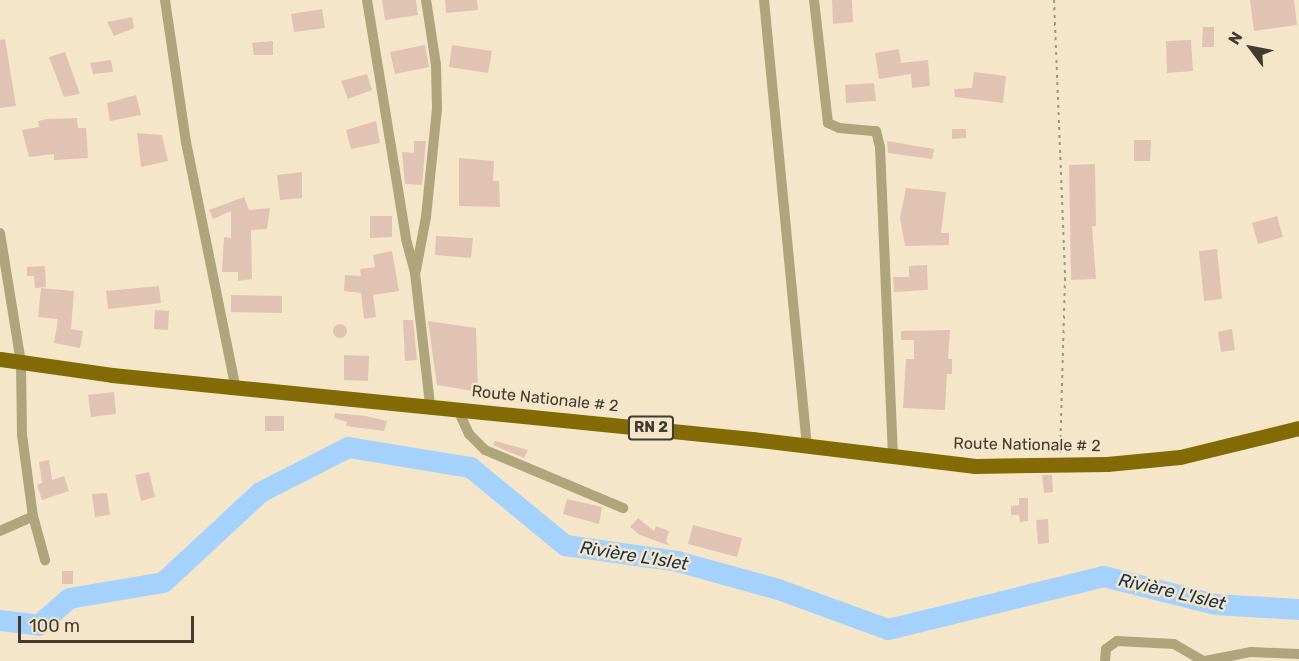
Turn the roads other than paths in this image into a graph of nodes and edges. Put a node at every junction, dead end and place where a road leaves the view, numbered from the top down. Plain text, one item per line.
1 (165, 0) edge
2 (367, 0) edge
3 (426, 0) edge
4 (764, 0) edge
5 (814, 0) edge
6 (0, 233) edge
7 (415, 273) junction
8 (0, 359) edge
9 (21, 363) junction
10 (235, 386) junction
11 (430, 405) junction
12 (457, 408) junction
13 (1299, 428) edge
14 (807, 446) junction
15 (892, 456) junction
16 (622, 508) dead end
17 (33, 516) junction
18 (0, 531) edge
19 (45, 560) dead end
20 (1299, 654) edge
21 (1106, 661) edge
22 (1205, 661) edge

1 - 10 street
2 - 7 street
3 - 7 street
4 - 14 street
5 - 15 street
6 - 9 street
7 - 11 street
8 - 9 main road, Route Nationale # 2 / RN 2
9 - 10 main road, Route Nationale # 2 / RN 2
9 - 17 street
10 - 11 main road, Route Nationale # 2 / RN 2
11 - 12 main road, Route Nationale # 2 / RN 2
12 - 14 main road, Route Nationale # 2 / RN 2
12 - 16 street
13 - 15 main road, Route Nationale # 2 / RN 2
14 - 15 main road, Route Nationale # 2 / RN 2
17 - 18 street
17 - 19 street
20 - 22 street
21 - 22 street

